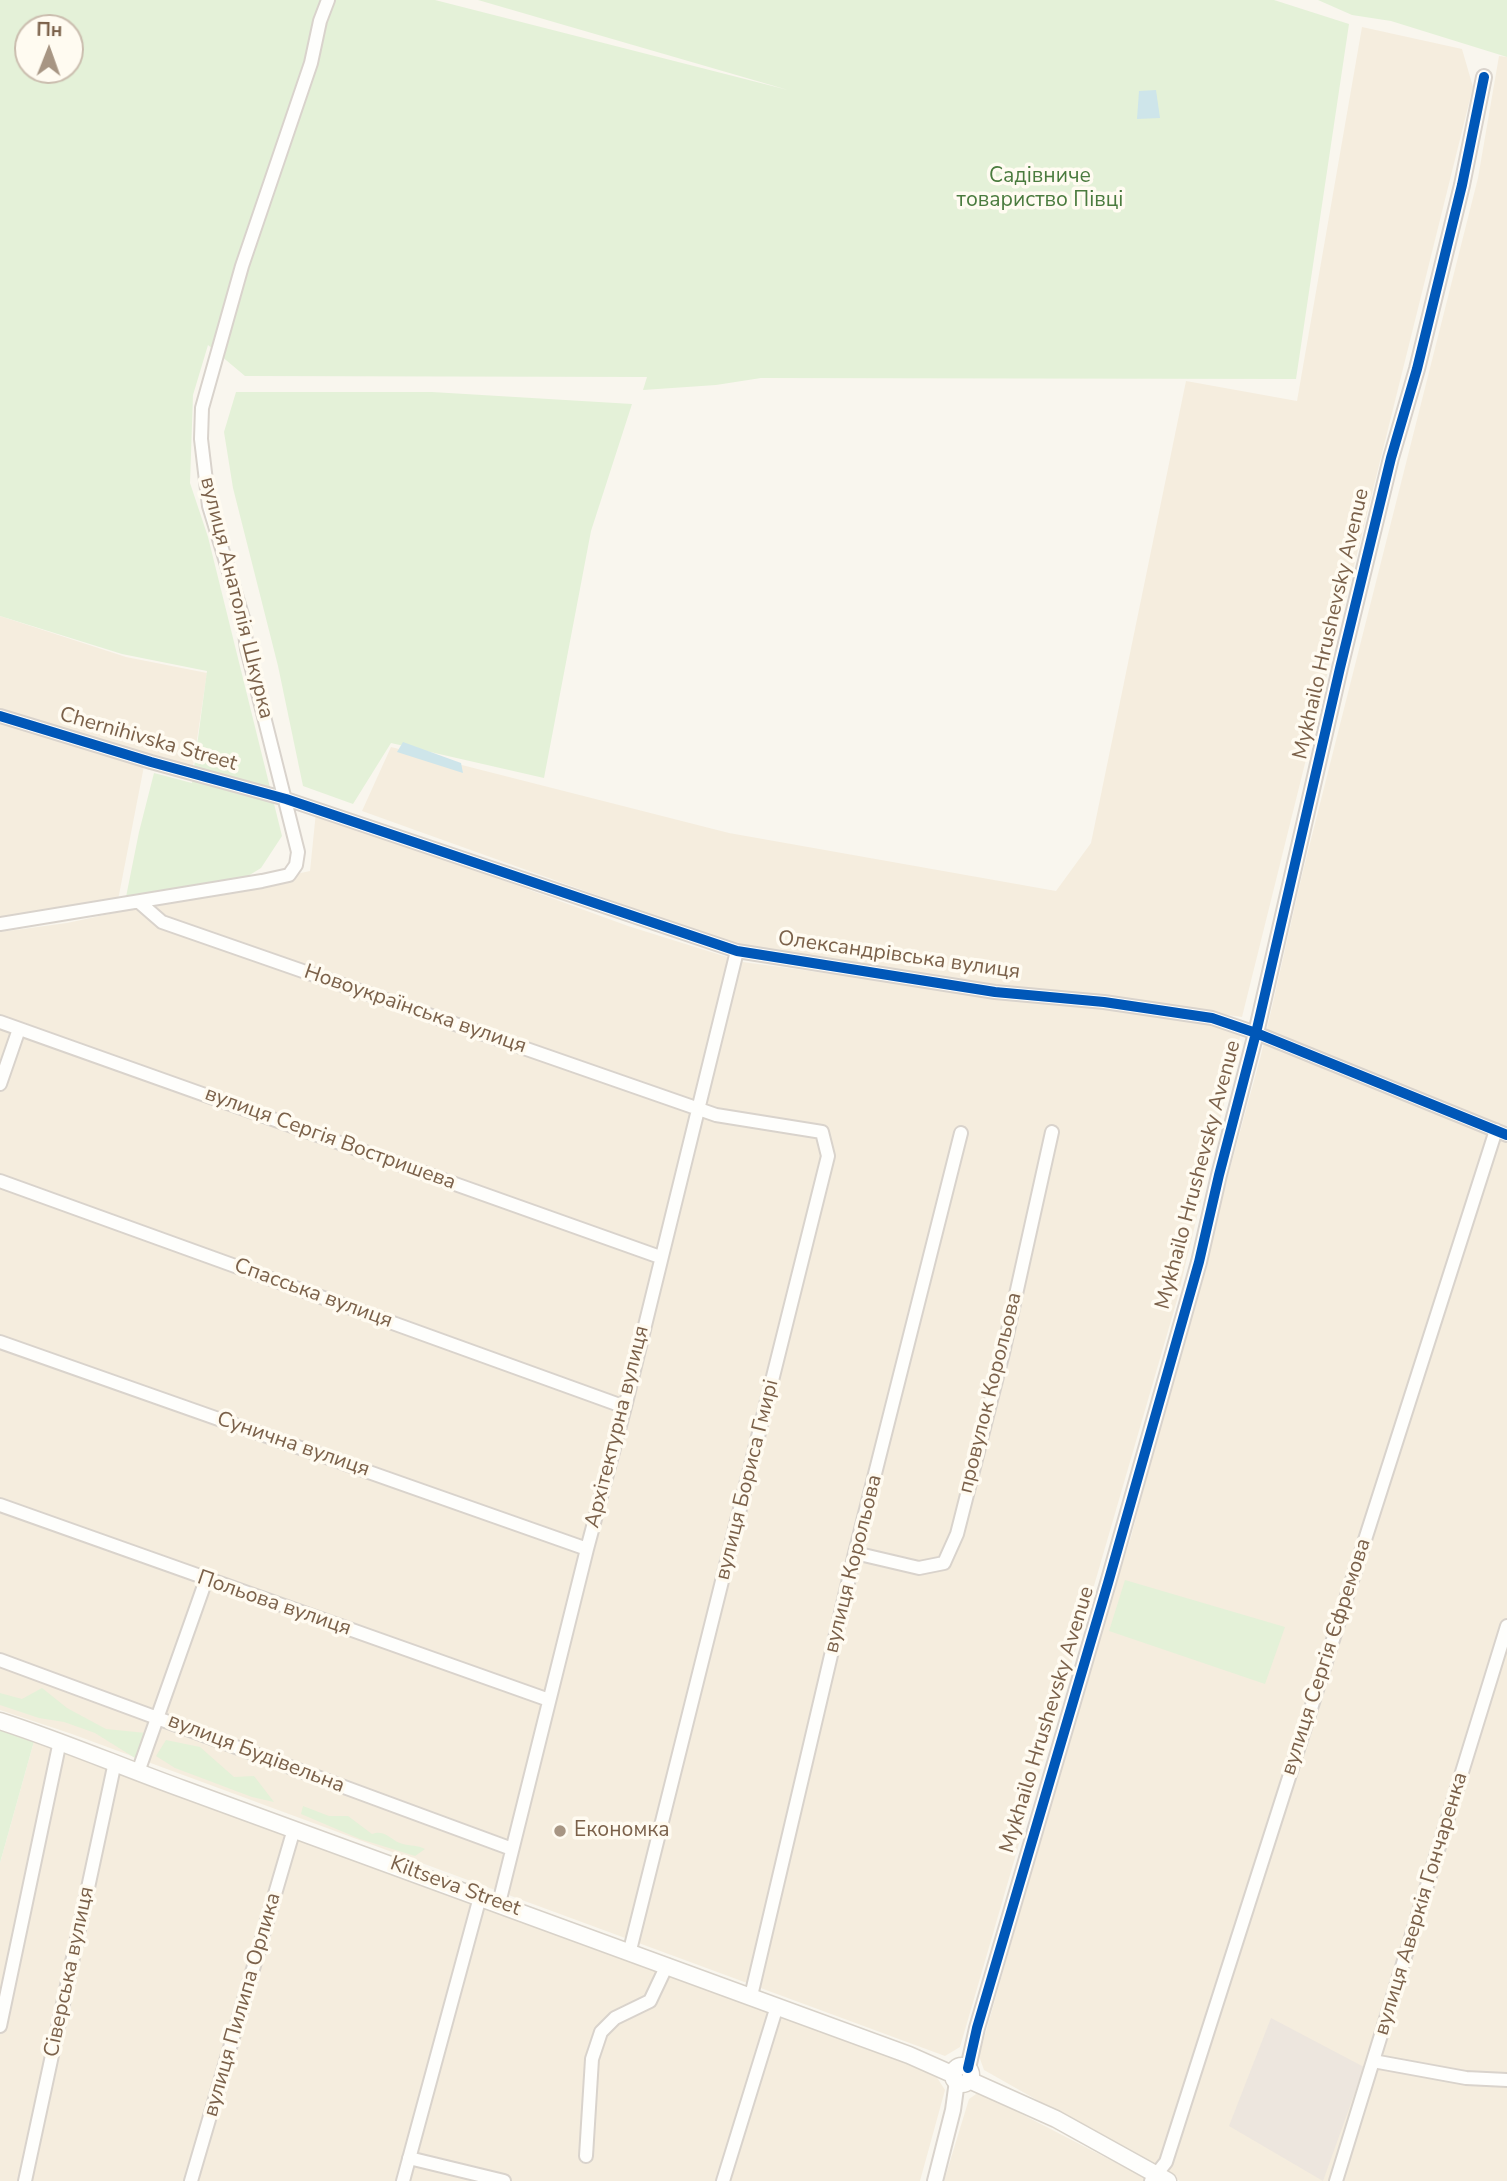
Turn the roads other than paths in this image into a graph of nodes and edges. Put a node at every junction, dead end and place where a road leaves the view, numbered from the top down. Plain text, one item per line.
1 (328, 0) edge
2 (1484, 77) dead end
3 (0, 716) edge
4 (286, 799) junction
5 (139, 902) junction
6 (0, 924) edge
7 (737, 951) junction
8 (0, 1022) edge
9 (19, 1029) junction
10 (1256, 1033) junction
11 (0, 1084) edge
12 (697, 1108) junction
13 (1052, 1132) dead end
14 (1501, 1132) edge
15 (961, 1133) dead end
16 (0, 1181) edge
17 (660, 1257) junction
18 (0, 1342) edge
19 (625, 1408) junction
20 (0, 1505) edge
21 (587, 1549) junction
22 (855, 1553) junction
23 (206, 1580) junction
24 (1507, 1626) edge
25 (0, 1660) edge
26 (549, 1700) junction
27 (158, 1717) junction
28 (0, 1721) edge
29 (60, 1741) junction
30 (115, 1762) junction
31 (138, 1772) junction
32 (294, 1829) junction
33 (512, 1849) junction
34 (480, 1897) junction
35 (499, 1903) junction
36 (630, 1950) junction
37 (667, 1965) junction
38 (751, 1996) junction
39 (777, 2006) junction
40 (0, 2026) edge
41 (1373, 2061) junction
42 (963, 2075) junction
43 (1507, 2080) edge
44 (586, 2156) dead end
45 (409, 2158) junction
46 (1158, 2179) edge
47 (25, 2181) edge
48 (191, 2181) edge
49 (403, 2181) edge
50 (504, 2181) edge
51 (723, 2181) edge
52 (935, 2181) edge
53 (1336, 2181) edge

1 - 4 street, вулиця Анатолія Шкурка
2 - 10 street, Mykhailo Hrushevsky Avenue
3 - 4 street, Chernihivska Street
4 - 5 street, вулиця Анатолія Шкурка
4 - 7 street, Олександрівська вулиця
5 - 6 street, вулиця Анатолія Шкурка
5 - 12 street, Новоукраїнська вулиця
7 - 10 street, Олександрівська вулиця
7 - 12 street, Архітектурна вулиця
8 - 9 street, вулиця Сергія Востришева
9 - 11 street
9 - 17 street, вулиця Сергія Востришева
10 - 14 street, Олександрівська вулиця
10 - 42 street, Mykhailo Hrushevsky Avenue
12 - 17 street, Архітектурна вулиця
12 - 36 street, вулиця Бориса Гмирі
13 - 22 street, провулок Корольова
14 - 46 street, вулиця Сергія Єфремова
15 - 22 street, вулиця Корольова
16 - 19 street, Спасська вулиця
17 - 19 street, Архітектурна вулиця
18 - 21 street, Сунична вулиця
19 - 21 street, Архітектурна вулиця
20 - 23 street, Польова вулиця
21 - 26 street, Архітектурна вулиця
22 - 38 street, вулиця Корольова
23 - 26 street, Польова вулиця
23 - 27 street
24 - 41 street, вулиця Аверкія Гончаренка
25 - 27 street, вулиця Будівельна
26 - 33 street, Архітектурна вулиця
27 - 31 street
27 - 33 street, вулиця Будівельна
28 - 29 main road, Kiltseva Street
29 - 30 main road, Kiltseva Street
29 - 40 street
30 - 31 main road, Kiltseva Street
30 - 47 street, Сіверська вулиця
31 - 32 main road, Kiltseva Street
32 - 34 main road, Kiltseva Street
32 - 48 street, вулиця Пилипа Орлика
33 - 35 street, Архітектурна вулиця
34 - 35 main road, Kiltseva Street
34 - 45 street
35 - 36 main road, Kiltseva Street
36 - 37 main road, Kiltseva Street
37 - 38 main road, Kiltseva Street
37 - 44 street
38 - 39 main road, Kiltseva Street
39 - 42 main road, Kiltseva Street
39 - 51 street
41 - 43 street
41 - 53 street, вулиця Аверкія Гончаренка
42 - 46 main road, Kiltseva Street
42 - 52 street, Mykhailo Hrushevsky Avenue
45 - 49 street
45 - 50 street

